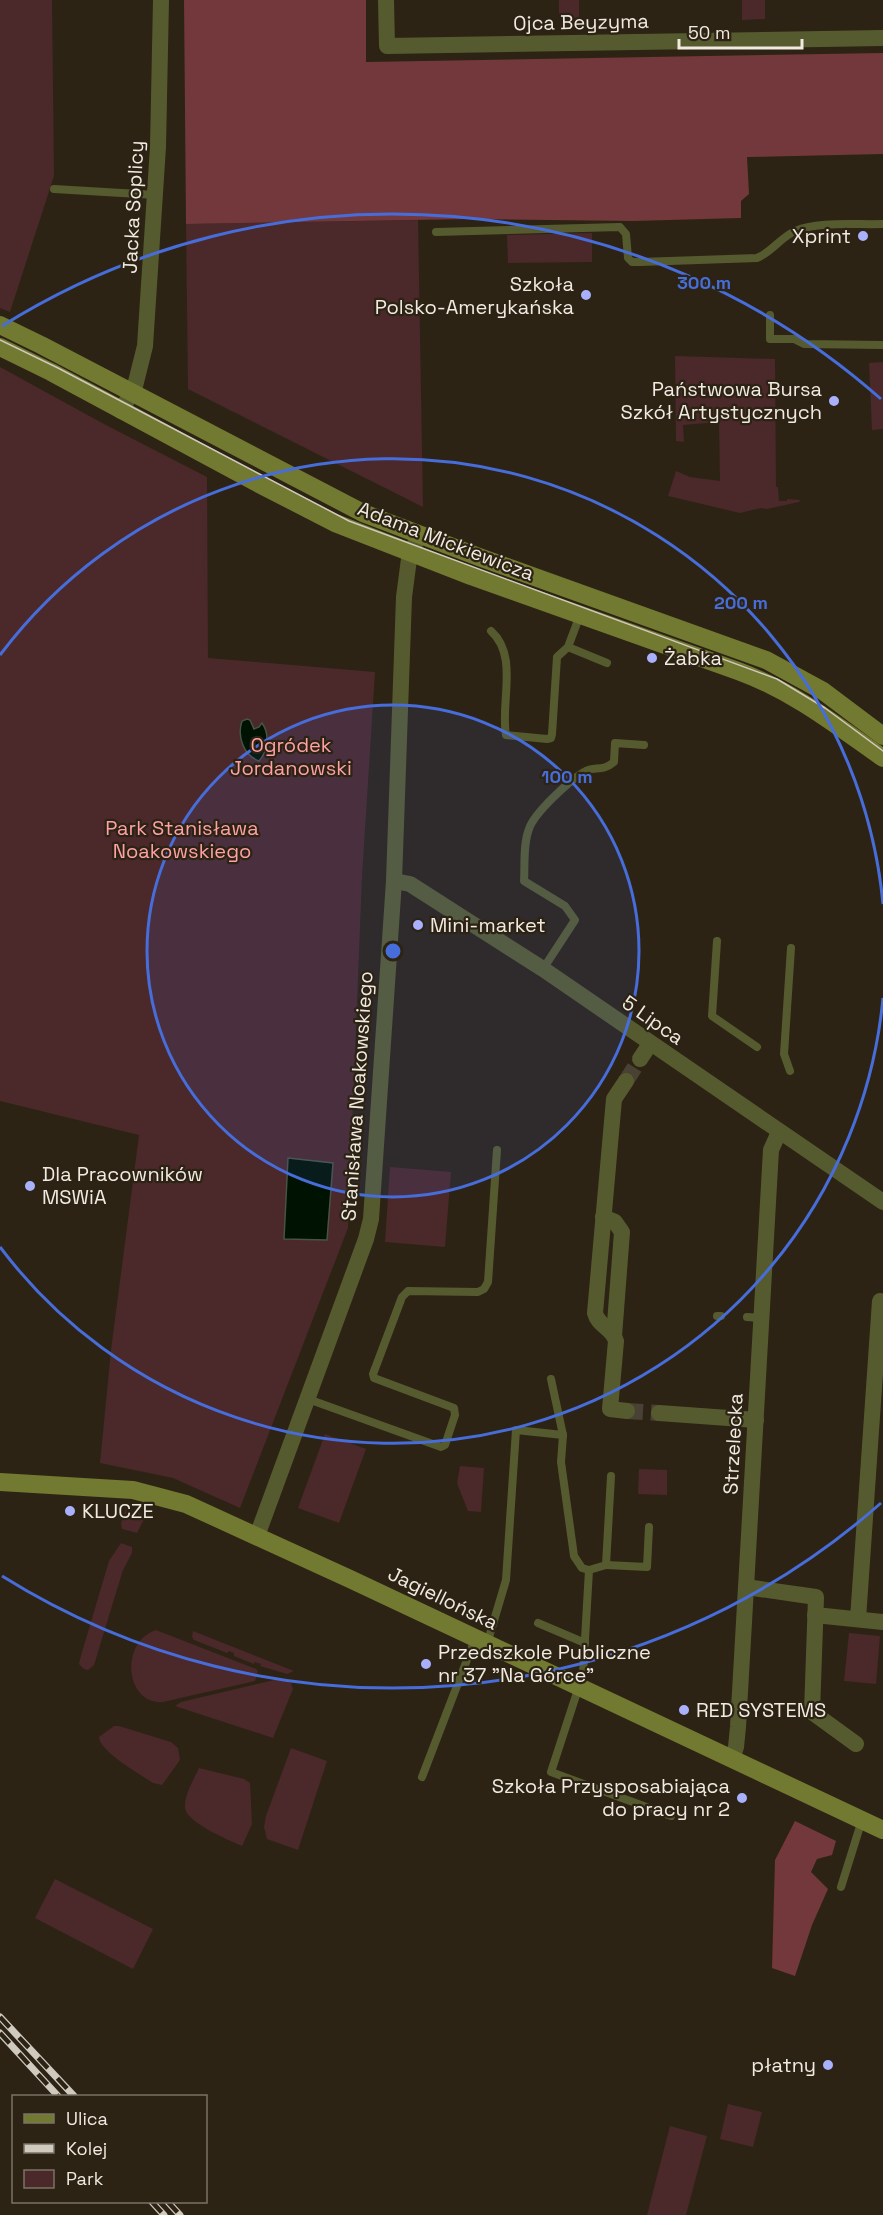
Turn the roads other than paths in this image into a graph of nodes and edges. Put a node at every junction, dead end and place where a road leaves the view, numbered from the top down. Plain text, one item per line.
1 (161, 0) edge
2 (386, 0) edge
3 (883, 38) edge
4 (54, 189) dead end
5 (156, 195) junction
6 (883, 224) edge
7 (436, 232) dead end
8 (770, 315) dead end
9 (0, 325) edge
10 (883, 345) edge
11 (0, 347) edge
12 (132, 393) junction
13 (121, 411) junction
14 (419, 534) junction
15 (412, 553) junction
16 (580, 615) junction
17 (491, 631) dead end
18 (568, 647) junction
19 (607, 663) dead end
20 (883, 736) edge
21 (644, 745) dead end
22 (883, 758) edge
23 (394, 881) junction
24 (717, 941) dead end
25 (791, 948) dead end
26 (543, 969) junction
27 (650, 1044) junction
28 (757, 1047) dead end
29 (640, 1059) tunnel mouth
30 (790, 1071) dead end
31 (626, 1081) tunnel mouth
32 (778, 1132) junction
33 (497, 1150) dead end
34 (883, 1202) edge
35 (880, 1301) dead end
36 (551, 1379) dead end
37 (308, 1399) junction
38 (627, 1411) tunnel mouth
39 (659, 1413) tunnel mouth
40 (756, 1420) junction
41 (563, 1435) junction
42 (610, 1476) dead end
43 (0, 1482) edge
44 (649, 1527) dead end
45 (257, 1536) junction
46 (606, 1565) junction
47 (589, 1570) junction
48 (746, 1587) junction
49 (815, 1615) junction
50 (858, 1619) junction
51 (883, 1622) edge
52 (538, 1623) dead end
53 (481, 1642) junction
54 (585, 1643) junction
55 (579, 1687) junction
56 (856, 1744) dead end
57 (732, 1759) junction
58 (422, 1777) dead end
59 (671, 1816) dead end
60 (863, 1820) junction
61 (883, 1830) edge
62 (842, 1887) dead end

1 - 5 street, Jacka Soplicy
2 - 3 street, Ojca Beyzyma
4 - 5 lane
5 - 12 street, Jacka Soplicy
6 - 7 lane
8 - 10 lane
9 - 12 street, Adama Mickiewicza
11 - 13 street, Adama Mickiewicza
12 - 13 street, Jacka Soplicy
12 - 14 street, Adama Mickiewicza
13 - 15 street, Adama Mickiewicza
14 - 15 street, Stanisława Noakowskiego
14 - 20 street, Adama Mickiewicza
15 - 16 street, Adama Mickiewicza
15 - 23 street, Stanisława Noakowskiego
16 - 18 lane
16 - 22 street, Adama Mickiewicza
17 - 18 lane
18 - 19 lane
21 - 26 lane
23 - 26 street, 5 Lipca
23 - 37 street, Stanisława Noakowskiego
24 - 28 lane
25 - 30 lane
26 - 27 street, 5 Lipca
27 - 29 street
27 - 32 street, 5 Lipca
31 - 38 street
32 - 34 street, 5 Lipca
32 - 40 street, Strzelecka
33 - 37 lane
35 - 50 street
36 - 41 lane
37 - 45 street, Stanisława Noakowskiego
39 - 40 street
40 - 48 street, Strzelecka
41 - 47 lane
41 - 53 lane
42 - 46 lane
43 - 45 street, Jagiellońska
44 - 46 lane
45 - 53 street, Jagiellońska
46 - 47 lane
47 - 54 lane
48 - 49 street
48 - 57 street, Strzelecka
49 - 50 street
49 - 56 street
50 - 51 street
52 - 54 lane
53 - 55 street, Jagiellońska
53 - 58 lane
54 - 55 lane
55 - 57 street, Jagiellońska
55 - 59 lane
57 - 60 street, Jagiellońska
60 - 61 street, Jagiellońska
60 - 62 lane

